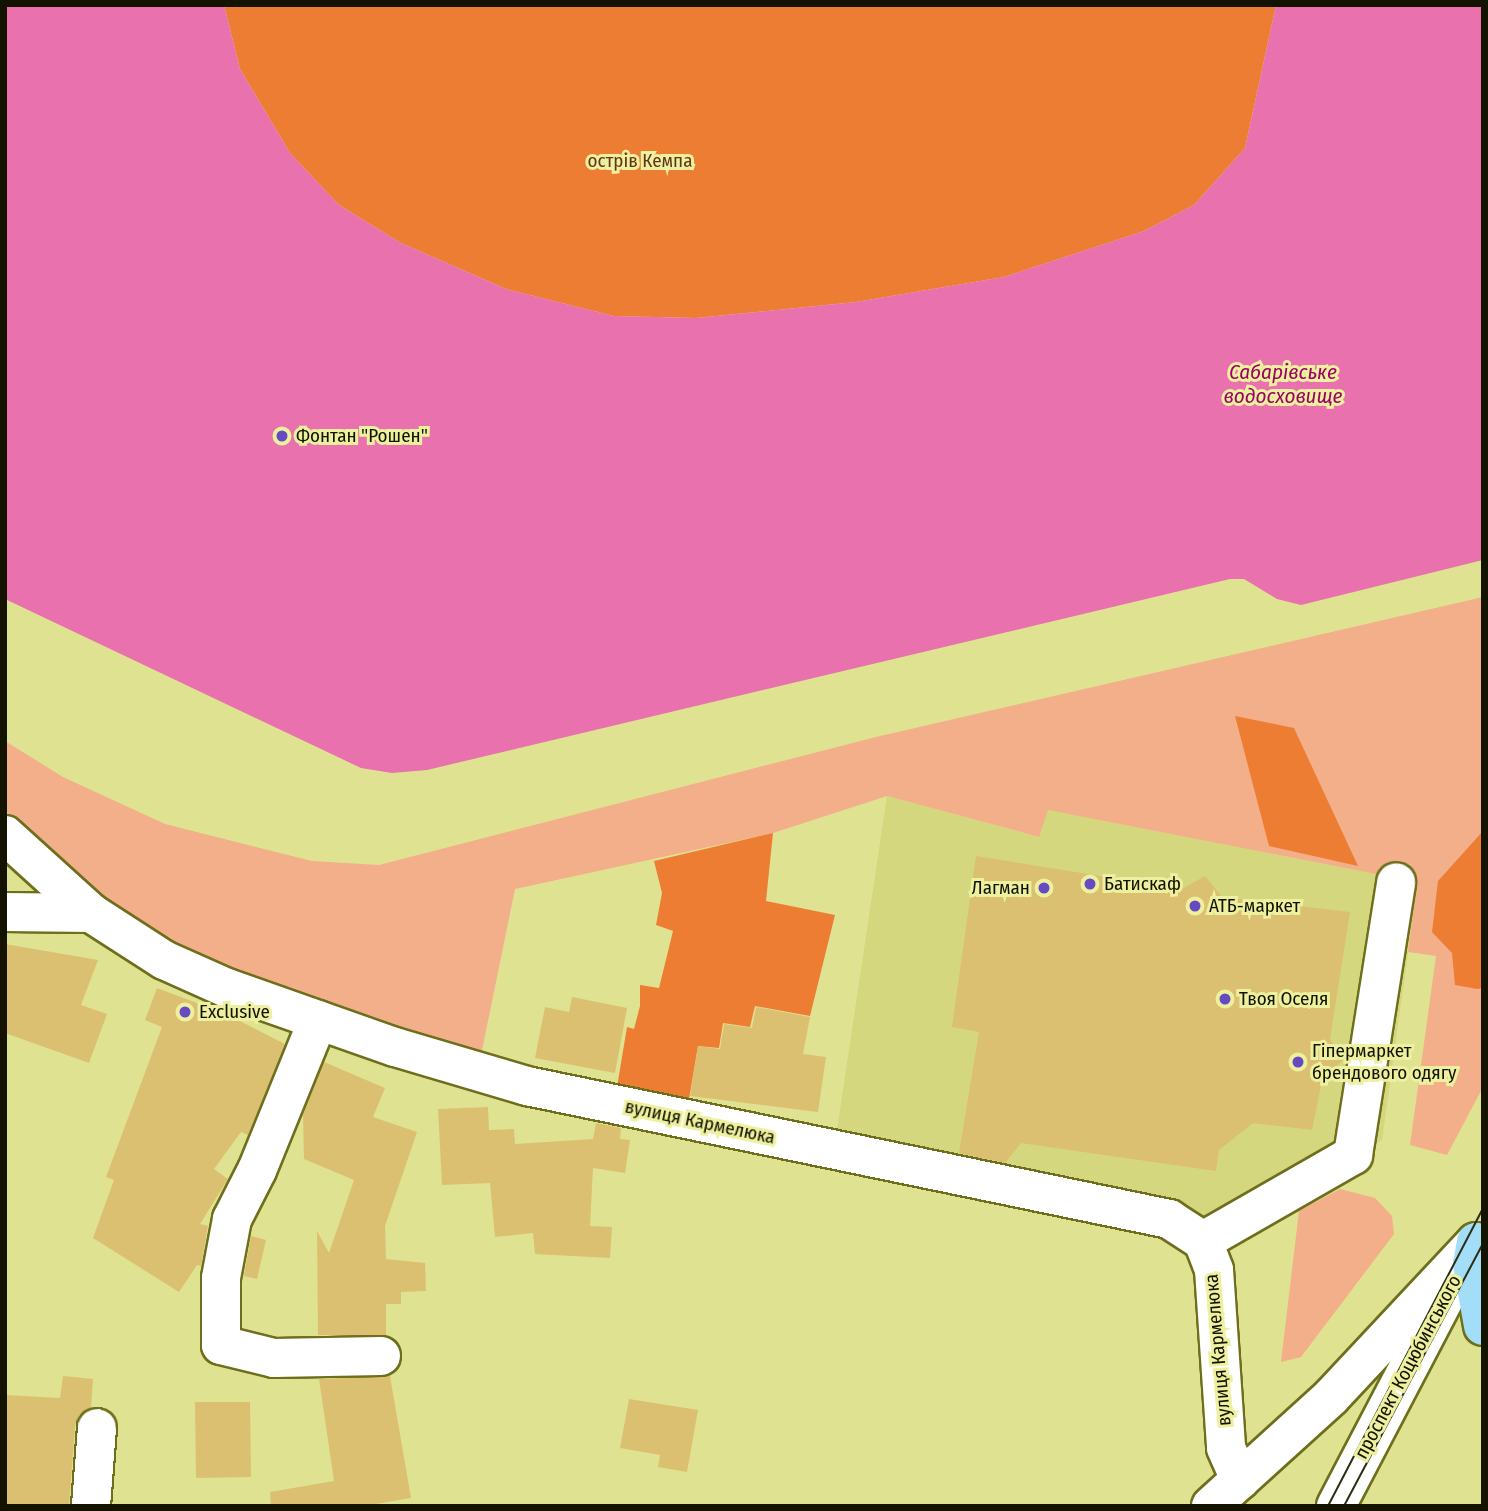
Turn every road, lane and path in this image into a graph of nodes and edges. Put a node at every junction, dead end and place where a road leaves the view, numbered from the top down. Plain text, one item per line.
1 (5, 835) edge
2 (1396, 882) dead end
3 (5, 912) edge
4 (91, 913) junction
5 (318, 1020) junction
6 (1479, 1235) edge
7 (1203, 1241) junction
8 (1483, 1326) edge
9 (381, 1356) dead end
10 (97, 1428) dead end
11 (1240, 1480) junction
12 (90, 1506) edge
13 (1211, 1506) edge
14 (1336, 1506) edge

1 - 4 street, вулиця Кармелюка
2 - 7 street
3 - 4 street
4 - 5 street, вулиця Кармелюка
5 - 7 street, вулиця Кармелюка
5 - 9 street
6 - 8 main road
6 - 11 street
6 - 14 street, проспект Коцюбинського
7 - 11 street, вулиця Кармелюка
10 - 12 street
11 - 13 street

